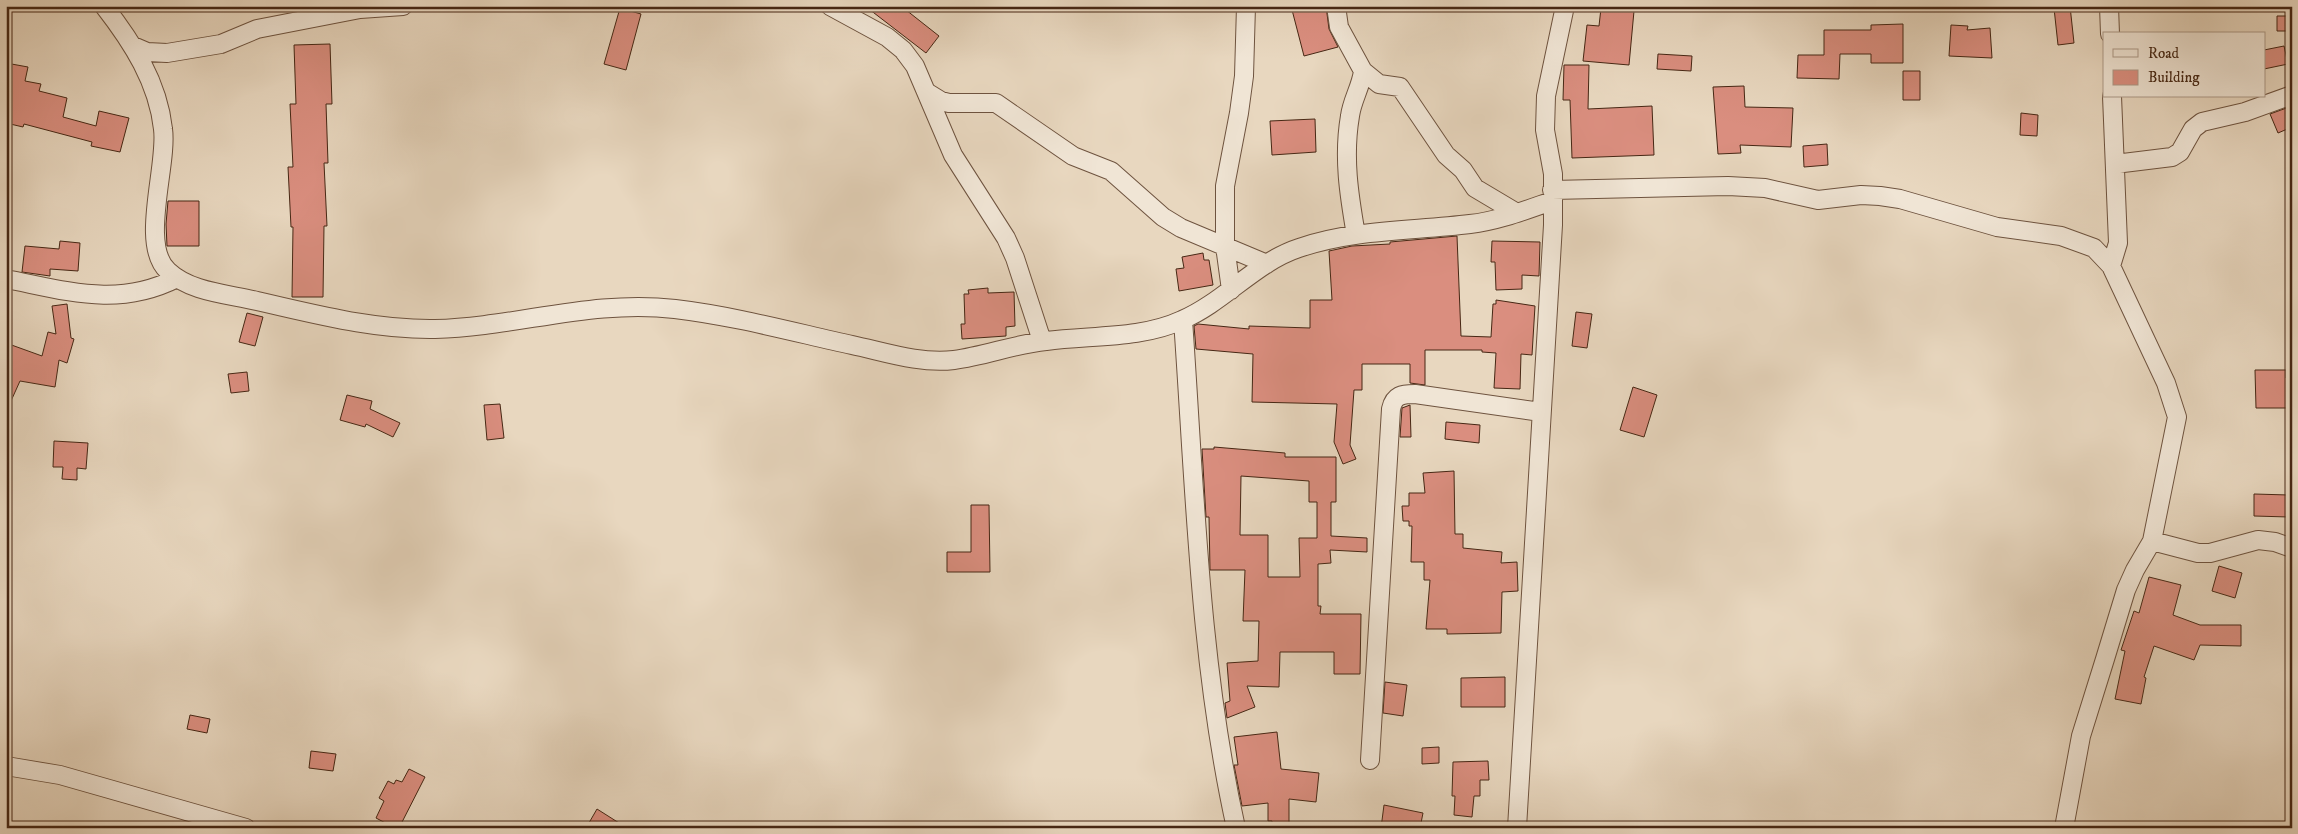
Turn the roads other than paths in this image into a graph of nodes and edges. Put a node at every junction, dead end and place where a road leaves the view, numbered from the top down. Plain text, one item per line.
1 (104, 6) edge
2 (403, 6) edge
3 (830, 6) edge
4 (1246, 6) edge
5 (1336, 6) edge
6 (1565, 6) edge
7 (2110, 6) edge
8 (2110, 32) edge
9 (133, 46) junction
10 (1363, 71) junction
11 (928, 93) junction
12 (2292, 95) edge
13 (2112, 98) edge
14 (2115, 164) junction
15 (1552, 195) junction
16 (1517, 213) junction
17 (1356, 235) junction
18 (1225, 246) junction
19 (1268, 264) junction
20 (2111, 266) junction
21 (177, 278) junction
22 (6, 279) edge
23 (1230, 290) junction
24 (1183, 320) junction
25 (1042, 341) junction
26 (1541, 412) junction
27 (2152, 542) junction
28 (2292, 548) edge
29 (1370, 760) dead end
30 (6, 766) edge
31 (246, 828) edge
32 (1236, 828) edge
33 (1517, 828) edge
34 (2064, 828) edge

1 - 9 street
2 - 9 street
3 - 11 street
4 - 18 street
5 - 10 street
6 - 15 street
7 - 8 street
9 - 21 street
10 - 16 street
10 - 17 street
11 - 18 street
11 - 25 street
12 - 14 street
13 - 14 street
14 - 20 street
15 - 16 street
15 - 20 street
15 - 26 street
16 - 17 street
17 - 19 street
18 - 19 street
18 - 23 street
19 - 23 street
20 - 27 street
21 - 22 street
21 - 25 street
23 - 24 street
24 - 25 street
24 - 32 street
26 - 29 street
26 - 33 street
27 - 28 street
27 - 34 street
30 - 31 street

